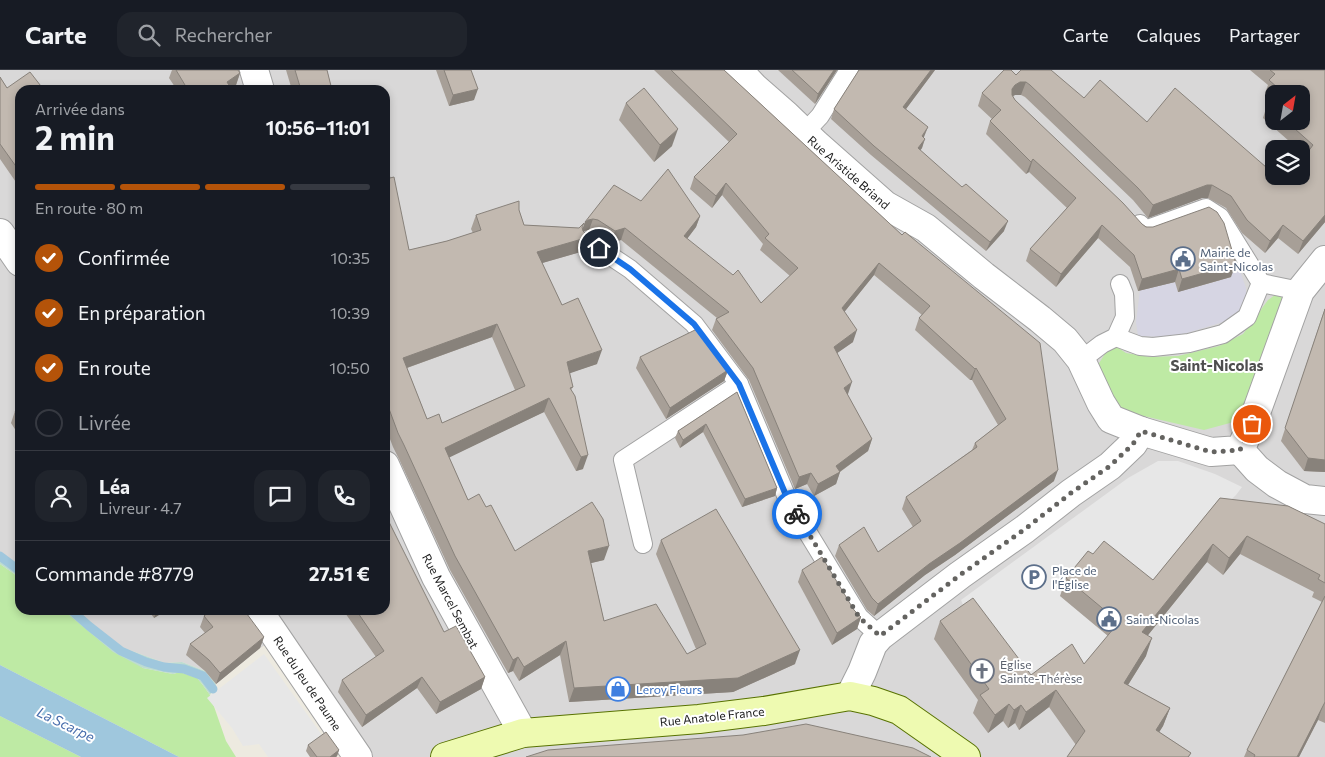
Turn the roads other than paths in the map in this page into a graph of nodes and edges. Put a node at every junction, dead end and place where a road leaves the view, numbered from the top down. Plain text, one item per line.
1 (254, 70) edge
2 (738, 70) edge
3 (849, 70) edge
4 (258, 85) edge
5 (804, 133) junction
6 (1133, 215) edge
7 (0, 233) edge
8 (588, 241) edge
9 (15, 255) edge
10 (1325, 260) edge
11 (1120, 284) dead end
12 (1261, 284) junction
13 (1300, 291) junction
14 (1116, 337) junction
15 (1081, 360) junction
16 (739, 384) junction
17 (1141, 431) junction
18 (1240, 450) junction
19 (390, 477) edge
20 (1325, 501) edge
21 (643, 544) dead end
22 (261, 615) edge
23 (880, 636) junction
24 (850, 696) junction
25 (523, 733) junction
26 (358, 757) edge
27 (445, 757) edge
28 (966, 757) edge

1 - 4 street
2 - 5 street, Rue Aristide Briand
3 - 5 lane
5 - 15 street, Rue Aristide Briand
6 - 12 lane
7 - 9 street
8 - 16 lane
10 - 13 street
11 - 14 lane
12 - 13 lane
12 - 14 lane
13 - 18 street
14 - 15 lane
15 - 17 street, Rue Aristide Briand
16 - 21 lane
16 - 23 lane
17 - 18 street, Rue Aristide Briand
17 - 23 street
18 - 20 street
19 - 25 street, Rue Marcel Sembat
22 - 26 street, Rue du Jeu de Paume
23 - 24 street
24 - 25 main road, Rue Anatole France
24 - 28 main road, Rue Anatole France
25 - 27 main road, Rue Anatole France

